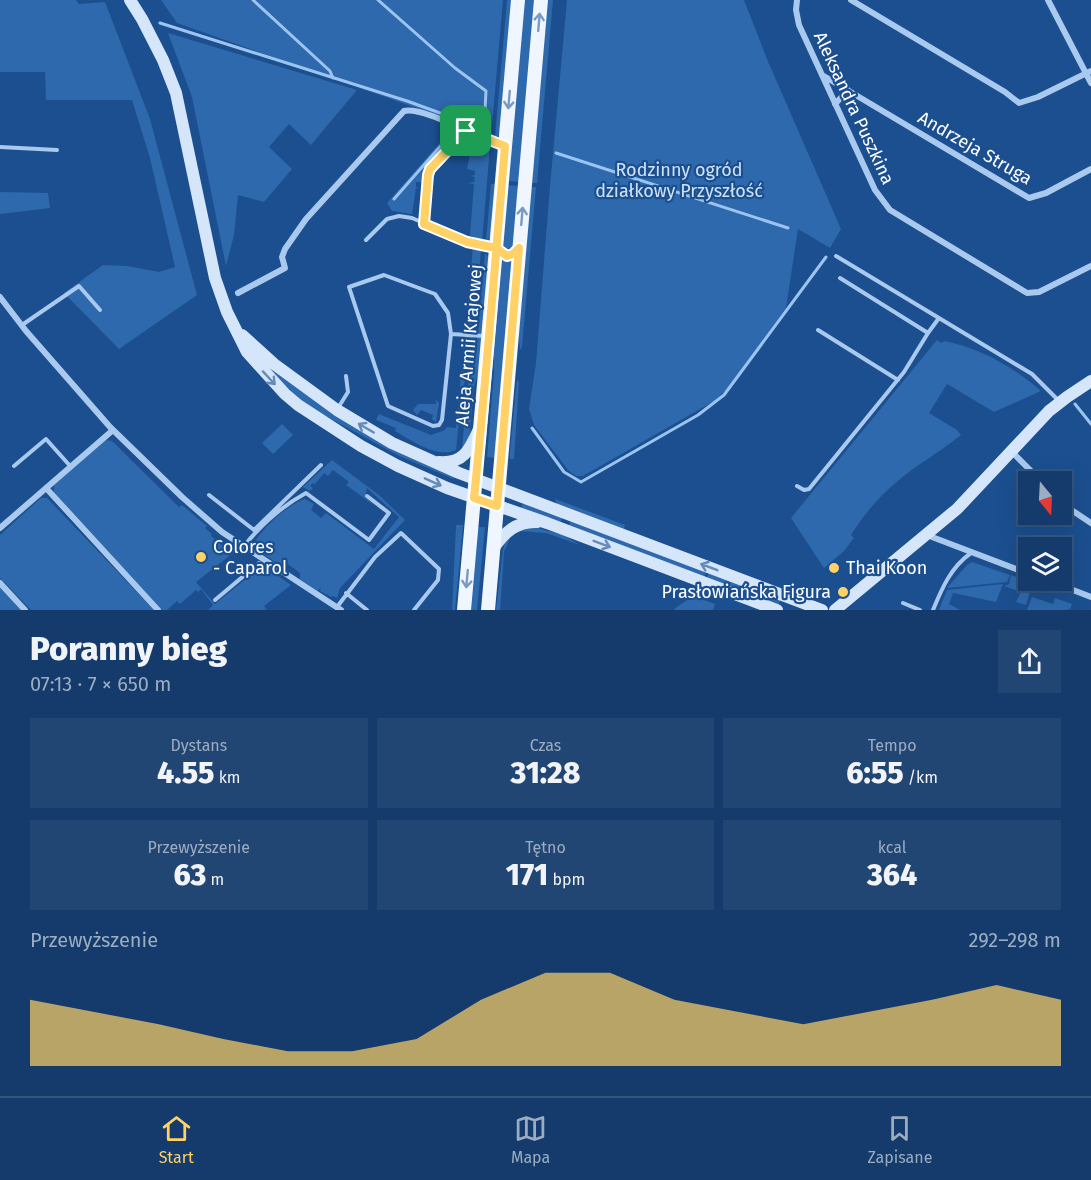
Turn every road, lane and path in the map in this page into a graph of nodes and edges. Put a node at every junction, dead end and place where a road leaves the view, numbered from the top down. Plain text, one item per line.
1 (130, 0) edge
2 (518, 0) edge
3 (541, 0) edge
4 (797, 0) edge
5 (851, 0) edge
6 (1048, 0) edge
7 (1088, 72) edge
8 (822, 75) junction
9 (1091, 82) edge
10 (848, 90) junction
11 (835, 104) junction
12 (466, 131) junction
13 (505, 146) junction
14 (0, 147) edge
15 (57, 150) dead end
16 (1091, 169) edge
17 (424, 224) junction
18 (366, 240) dead end
19 (496, 248) junction
20 (519, 248) junction
21 (836, 256) dead end
22 (1091, 266) edge
23 (840, 278) dead end
24 (238, 293) dead end
25 (0, 297) edge
26 (100, 310) dead end
27 (939, 318) junction
28 (22, 325) junction
29 (237, 330) junction
30 (818, 330) dead end
31 (928, 333) junction
32 (451, 334) junction
33 (488, 336) junction
34 (346, 376) dead end
35 (898, 380) junction
36 (1091, 381) edge
37 (1060, 402) junction
38 (337, 410) junction
39 (480, 425) junction
40 (113, 430) junction
41 (1012, 452) junction
42 (434, 462) junction
43 (321, 465) dead end
44 (14, 466) dead end
45 (71, 467) junction
46 (1031, 471) edge
47 (476, 479) junction
48 (796, 486) dead end
49 (499, 487) junction
50 (46, 488) junction
51 (209, 495) dead end
52 (367, 496) dead end
53 (474, 498) junction
54 (497, 506) junction
55 (1072, 509) edge
56 (577, 517) junction
57 (547, 523) junction
58 (1091, 523) edge
59 (0, 528) edge
60 (255, 531) junction
61 (568, 532) junction
62 (929, 532) junction
63 (244, 546) junction
64 (493, 549) junction
65 (972, 553) junction
66 (259, 563) dead end
67 (1018, 570) edge
68 (0, 583) edge
69 (1072, 590) edge
70 (346, 593) junction
71 (1091, 597) edge
72 (215, 600) dead end
73 (903, 603) dead end
74 (339, 609) edge
75 (25, 610) edge
76 (159, 610) edge
77 (367, 610) edge
78 (414, 610) edge
79 (464, 610) edge
80 (488, 610) edge
81 (777, 610) edge
82 (822, 610) edge
83 (835, 610) edge
84 (920, 610) edge
85 (933, 610) edge

1 - 29 street
2 -> 13 main road, Aleja Armii Krajowej
20 -> 3 main road
4 - 8 street, Aleksandra Puszkina
5 - 7 street
6 - 7 street
7 - 9 street
8 - 10 street, Andrzeja Struga
8 - 11 street, Aleksandra Puszkina
10 - 11 street
10 - 16 street, Andrzeja Struga
11 - 22 street, Aleksandra Puszkina
12 - 13 street
12 - 17 lane
12 - 24 street
13 - 19 main road, Aleja Armii Krajowej
14 - 15 lane
17 - 18 lane
17 - 19 lane
19 - 20 main road
19 - 33 main road, Aleja Armii Krajowej
20 - 49 main road
21 - 27 lane
23 - 31 lane
25 - 28 street
26 - 28 lane
27 - 31 lane
27 - 37 lane
28 - 40 street
29 - 38 street
29 -> 53 street
30 - 35 lane
31 - 35 lane
32 - 32 lane
32 - 33 lane
33 - 39 main road, Aleja Armii Krajowej
34 - 38 lane
35 - 48 lane
36 - 37 street
37 - 41 street
42 -> 38 street
39 - 42 street
39 - 47 main road, Aleja Armii Krajowej
40 - 45 street
40 - 63 street
41 - 46 street
41 - 62 street
42 - 47 street
43 - 60 lane
44 - 45 lane
45 - 50 street
47 - 49 street
47 - 53 main road, Aleja Armii Krajowej
49 - 54 main road
49 - 56 street
50 - 59 street
50 - 76 street
51 - 60 lane
52 - 60 lane
53 - 54 street
53 -> 79 main road, Aleja Armii Krajowej
54 - 57 street
54 - 64 main road
55 - 58 street
56 - 61 street
82 -> 56 street
57 - 61 street
57 - 64 street
60 - 63 lane
61 -> 81 street
62 - 65 street
62 - 83 street
63 - 74 street
64 - 80 main road
65 - 67 street
65 - 85 lane
66 - 72 lane
68 - 75 street
69 - 71 street
70 - 74 lane
70 - 77 lane
70 - 78 lane
73 - 84 lane

